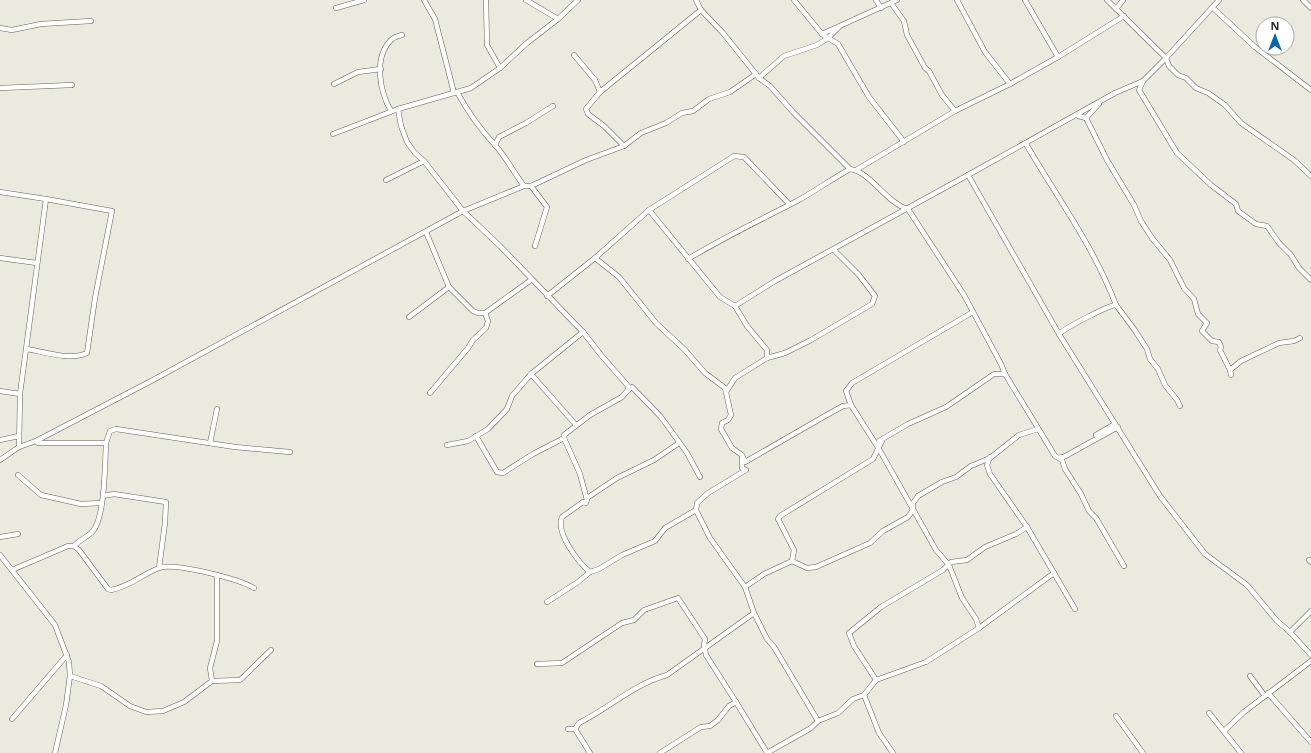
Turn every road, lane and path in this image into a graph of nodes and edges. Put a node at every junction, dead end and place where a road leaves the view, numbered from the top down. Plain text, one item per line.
1 (364, 0) edge
2 (424, 0) edge
3 (486, 0) edge
4 (526, 0) edge
5 (578, 0) edge
6 (696, 0) edge
7 (794, 0) edge
8 (876, 0) edge
9 (897, 0) edge
10 (957, 0) edge
11 (1025, 0) edge
12 (1107, 0) edge
13 (1123, 0) edge
14 (1219, 0) edge
15 (1303, 0) edge
16 (891, 3) junction
17 (336, 8) dead end
18 (881, 8) junction
19 (1213, 8) junction
20 (1311, 8) edge
21 (1116, 9) junction
22 (701, 10) junction
23 (1124, 16) junction
24 (558, 20) junction
25 (91, 21) dead end
26 (839, 27) junction
27 (0, 28) edge
28 (822, 34) junction
29 (402, 35) dead end
30 (828, 38) junction
31 (574, 55) dead end
32 (1058, 57) junction
33 (1166, 58) junction
34 (500, 68) junction
35 (381, 69) junction
36 (758, 76) junction
37 (1143, 81) junction
38 (334, 84) dead end
39 (1010, 84) junction
40 (72, 85) dead end
41 (0, 88) edge
42 (1311, 90) edge
43 (600, 92) junction
44 (455, 93) junction
45 (1101, 102) junction
46 (553, 106) dead end
47 (398, 109) junction
48 (391, 111) junction
49 (955, 111) junction
50 (1080, 113) junction
51 (1086, 118) junction
52 (333, 134) dead end
53 (904, 142) junction
54 (1026, 144) junction
55 (495, 145) junction
56 (624, 146) junction
57 (424, 161) junction
58 (850, 169) junction
59 (856, 170) junction
60 (968, 175) junction
61 (1311, 176) edge
62 (386, 180) dead end
63 (524, 186) junction
64 (531, 186) junction
65 (0, 192) edge
66 (46, 199) junction
67 (789, 204) junction
68 (908, 209) junction
69 (649, 210) junction
70 (463, 211) junction
71 (426, 232) junction
72 (535, 246) dead end
73 (834, 250) junction
74 (0, 258) edge
75 (595, 258) junction
76 (688, 259) junction
77 (37, 263) junction
78 (531, 280) junction
79 (1311, 280) edge
80 (449, 287) junction
81 (547, 296) junction
82 (1116, 305) junction
83 (735, 306) junction
84 (973, 312) junction
85 (485, 313) junction
86 (409, 317) dead end
87 (583, 332) junction
88 (1059, 334) junction
89 (1300, 338) dead end
90 (27, 349) junction
91 (767, 358) junction
92 (531, 374) junction
93 (1005, 374) junction
94 (628, 390) junction
95 (0, 391) edge
96 (726, 392) junction
97 (430, 393) dead end
98 (20, 394) junction
99 (851, 405) junction
100 (1180, 406) dead end
101 (217, 410) dead end
102 (576, 425) junction
103 (1117, 426) junction
104 (1038, 429) junction
105 (19, 436) junction
106 (476, 436) junction
107 (564, 438) junction
108 (0, 440) edge
109 (36, 441) junction
110 (873, 441) junction
111 (882, 441) junction
112 (106, 443) junction
113 (210, 443) junction
114 (679, 443) junction
115 (447, 445) dead end
116 (19, 447) junction
117 (879, 449) junction
118 (290, 452) dead end
119 (742, 455) junction
120 (990, 457) junction
121 (1060, 458) junction
122 (0, 460) edge
123 (18, 475) dead end
124 (700, 477) dead end
125 (103, 496) junction
126 (586, 498) junction
127 (101, 504) junction
128 (696, 510) junction
129 (914, 510) junction
130 (1027, 527) junction
131 (18, 534) dead end
132 (0, 537) edge
133 (74, 546) junction
134 (0, 555) edge
135 (792, 561) junction
136 (949, 565) junction
137 (1124, 566) dead end
138 (159, 568) junction
139 (12, 570) junction
140 (590, 572) junction
141 (1054, 573) junction
142 (217, 575) junction
143 (745, 587) junction
144 (254, 588) dead end
145 (547, 602) dead end
146 (1075, 609) dead end
147 (1311, 611) edge
148 (754, 613) junction
149 (979, 628) junction
150 (1290, 632) junction
151 (704, 648) junction
152 (271, 650) dead end
153 (67, 655) junction
154 (1311, 655) edge
155 (1311, 661) edge
156 (537, 664) dead end
157 (70, 676) junction
158 (1250, 676) dead end
159 (876, 680) junction
160 (212, 681) junction
161 (864, 695) junction
162 (1266, 695) junction
163 (736, 702) junction
164 (1209, 713) dead end
165 (1116, 716) dead end
166 (12, 719) dead end
167 (818, 721) junction
168 (568, 729) dead end
169 (575, 729) junction
170 (1224, 731) junction
171 (1311, 742) edge
172 (765, 752) edge
173 (890, 752) edge
174 (55, 753) edge
175 (590, 753) edge
176 (660, 753) edge
177 (1143, 753) edge
178 (1241, 753) edge

1 - 17 street
2 - 44 street
3 - 34 street
4 - 24 street
5 - 24 street
6 - 22 street
7 - 28 street
8 - 18 street
9 - 16 street
10 - 39 street
11 - 32 street
12 - 21 street
13 - 21 street
14 - 19 street
15 - 20 street
16 - 18 street
16 - 49 street
18 - 26 street
19 - 33 street
19 - 42 street
21 - 23 street
22 - 36 street
22 - 43 street
23 - 32 street
23 - 33 street
24 - 34 street
25 - 27 street
26 - 28 street
26 - 30 street
28 - 30 street
29 - 35 street
30 - 36 street
30 - 53 street
31 - 43 street
32 - 39 street
33 - 37 street
33 - 61 street
34 - 44 street
35 - 38 street
35 - 48 street
36 - 56 street
36 - 58 street
37 - 45 street
37 - 79 street
39 - 49 street
40 - 41 street
43 - 56 street
44 - 47 street
44 - 55 street
45 - 50 street
45 - 51 street
46 - 55 street
47 - 48 street
47 - 57 street
48 - 52 street
49 - 53 street
50 - 51 street
50 - 54 street
51 - 89 street
53 - 59 street
54 - 60 street
54 - 82 street
55 - 63 street
56 - 64 street
57 - 62 street
57 - 70 street
58 - 59 street
58 - 67 street
59 - 68 street
60 - 68 street
60 - 88 street
63 - 64 street
63 - 70 street
64 - 72 street
65 - 66 street
66 - 77 street
66 - 90 street
67 - 69 street
67 - 76 street
68 - 73 street
68 - 84 street
69 - 75 street
69 - 76 street
70 - 71 street
70 - 78 street
71 - 80 street
71 - 109 street
73 - 83 street
73 - 91 street
74 - 77 street
75 - 81 street
75 - 96 street
76 - 83 street
77 - 90 street
78 - 81 street
78 - 85 street
80 - 85 street
80 - 86 street
81 - 87 street
82 - 88 street
82 - 100 street
83 - 91 street
84 - 93 street
84 - 99 street
85 - 97 street
87 - 92 street
87 - 94 street
88 - 103 street
90 - 98 street
91 - 96 street
92 - 102 street
92 - 106 street
93 - 104 street
93 - 111 street
94 - 102 street
94 - 114 street
95 - 98 street
96 - 119 street
98 - 105 street
99 - 110 street
99 - 119 street
101 - 113 street
102 - 107 street
103 - 121 street
103 - 150 street
104 - 120 street
104 - 121 street
105 - 108 street
105 - 116 street
106 - 107 street
106 - 115 street
107 - 126 street
109 - 112 street
109 - 116 street
110 - 111 street
110 - 117 street
111 - 117 street
112 - 113 street
112 - 125 street
113 - 118 street
114 - 124 street
114 - 126 street
116 - 122 street
117 - 129 street
117 - 135 street
119 - 128 street
120 - 129 street
120 - 130 street
121 - 137 street
123 - 127 street
125 - 127 street
125 - 138 street
126 - 140 street
127 - 133 street
128 - 140 street
128 - 143 street
129 - 135 street
129 - 136 street
130 - 136 street
130 - 141 street
131 - 132 street
133 - 138 street
133 - 139 street
134 - 139 street
135 - 143 street
136 - 149 street
136 - 159 street
138 - 142 street
139 - 153 street
140 - 145 street
141 - 146 street
141 - 149 street
142 - 144 street
142 - 160 street
143 - 148 street
147 - 150 street
148 - 151 street
148 - 167 street
149 - 159 street
150 - 154 street
151 - 156 street
151 - 163 street
151 - 169 street
152 - 160 street
153 - 157 street
153 - 166 street
155 - 162 street
157 - 160 street
157 - 174 street
158 - 162 street
159 - 161 street
161 - 167 street
161 - 173 street
162 - 170 street
162 - 171 street
163 - 172 street
163 - 176 street
164 - 170 street
165 - 177 street
167 - 172 street
168 - 169 street
169 - 175 street
170 - 178 street

